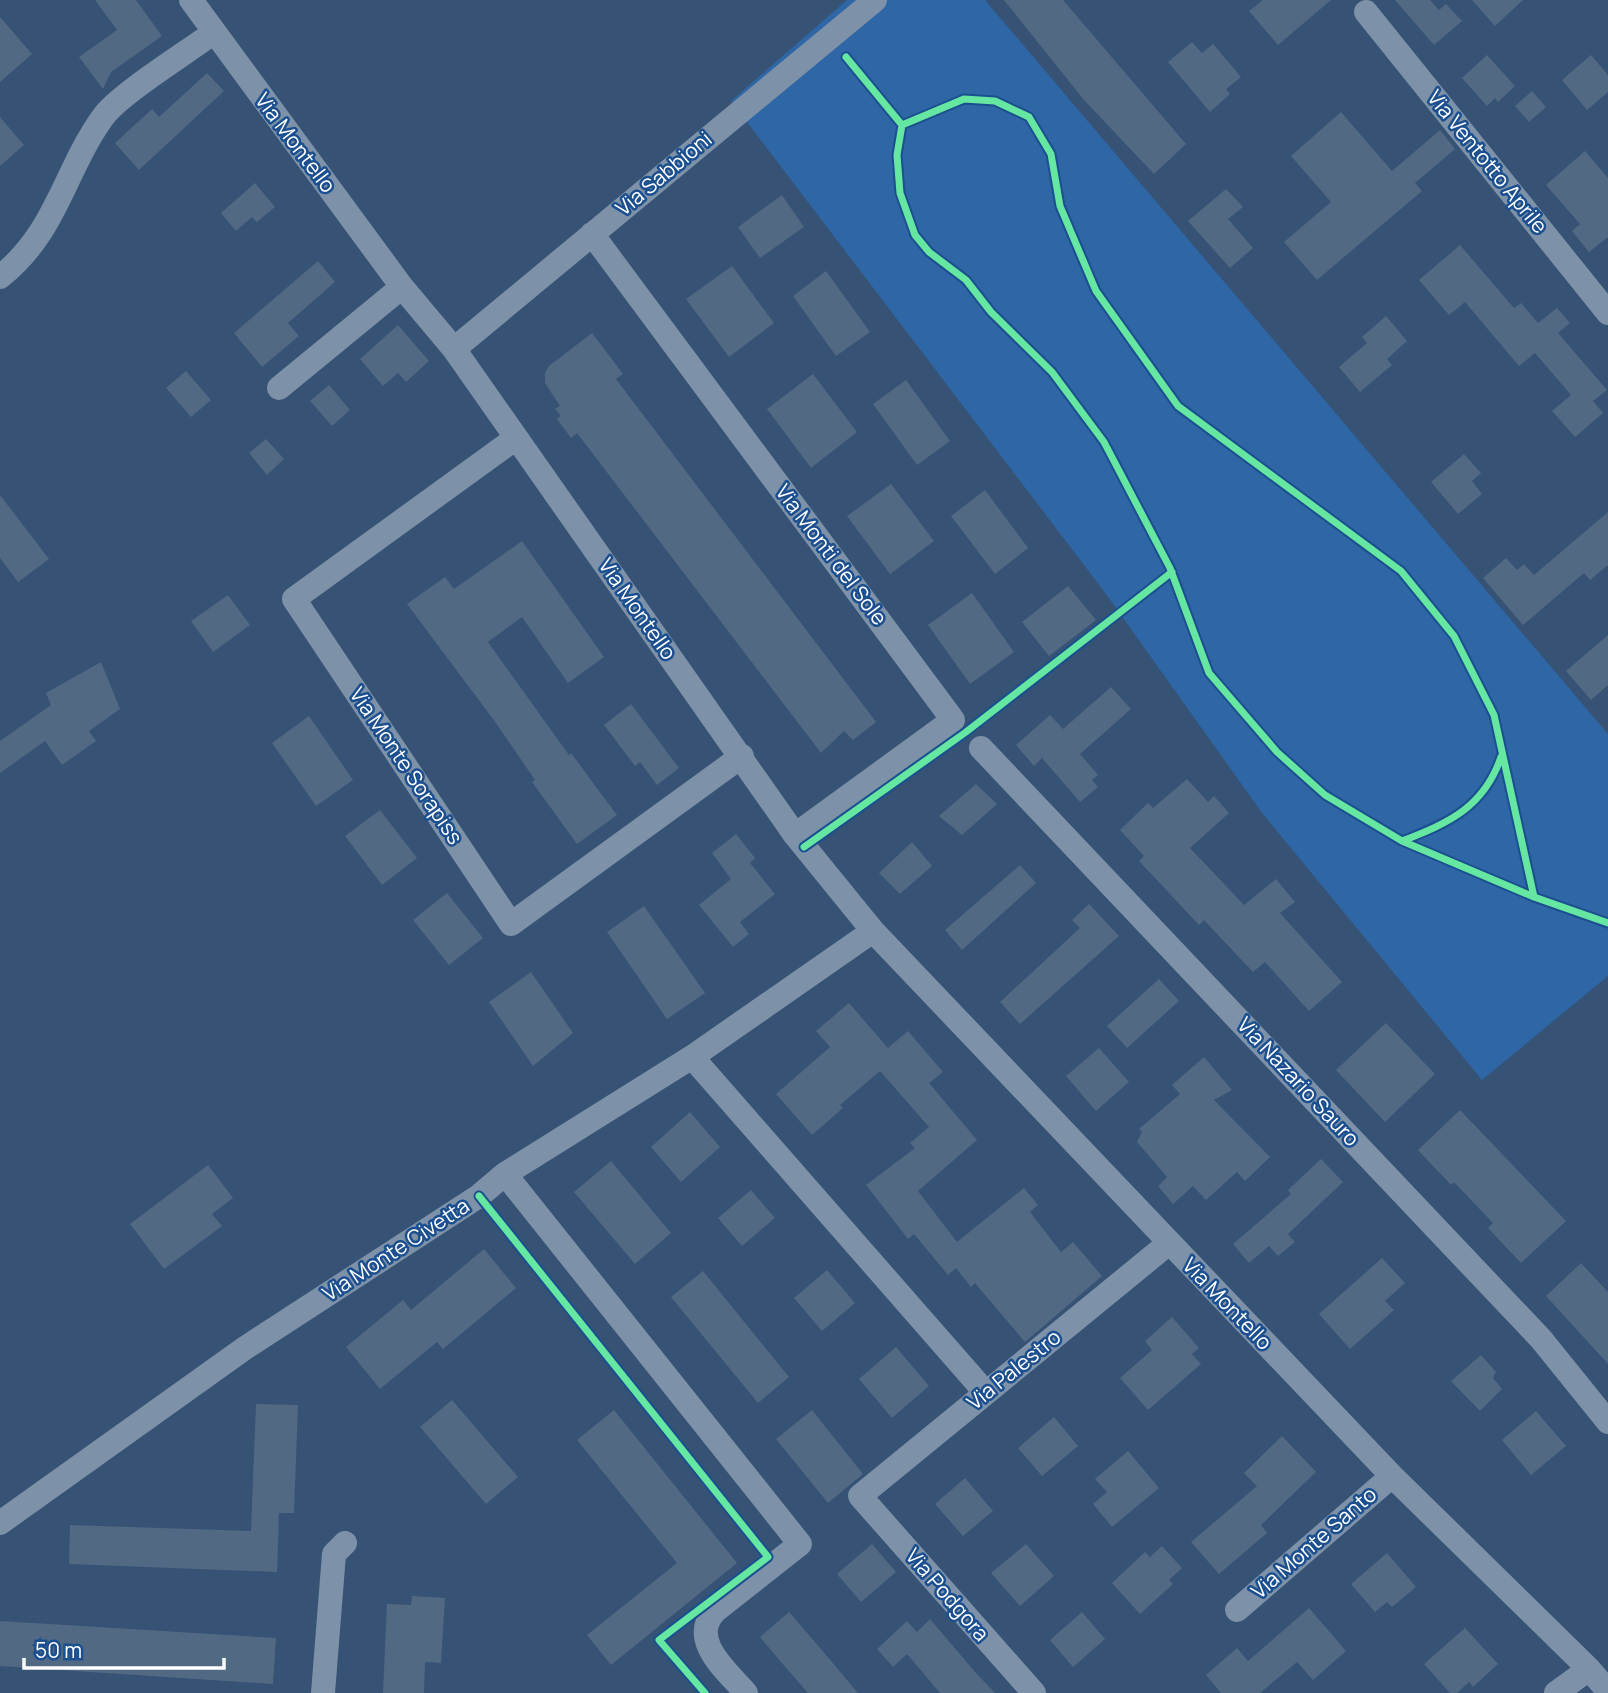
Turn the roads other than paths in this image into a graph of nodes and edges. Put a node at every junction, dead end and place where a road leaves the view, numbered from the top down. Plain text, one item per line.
1 (191, 0) edge
2 (875, 0) edge
3 (1366, 12) dead end
4 (214, 33) junction
5 (592, 234) junction
6 (0, 277) edge
7 (402, 287) junction
8 (1608, 313) edge
9 (454, 349) junction
10 (279, 388) dead end
11 (516, 438) junction
12 (981, 748) dead end
13 (741, 756) junction
14 (795, 835) junction
15 (873, 932) junction
16 (692, 1057) junction
17 (505, 1174) junction
18 (1169, 1243) junction
19 (986, 1393) junction
20 (1608, 1422) edge
21 (1392, 1476) junction
22 (860, 1496) joint
23 (0, 1523) edge
24 (345, 1543) dead end
25 (1237, 1610) dead end
26 (1589, 1669) junction
27 (1608, 1691) edge
28 (323, 1693) edge
29 (746, 1693) edge
30 (1034, 1693) edge
31 (1556, 1693) edge

1 - 4 street, Via Montello
2 - 5 street, Via Sabbioni
3 - 8 street, Via Ventotto Aprile
4 - 6 street
4 - 7 street, Via Montello
5 - 9 street, Via Sabbioni
5 - 14 street, Via Monti del Sole
7 - 9 street, Via Montello
7 - 10 street
9 - 11 street, Via Montello
11 - 13 street, Via Montello
11 - 13 street, Via Monte Sorapiss
12 - 20 street, Via Nazario Sauro
13 - 14 street, Via Montello
14 - 15 street, Via Montello
15 - 16 street
15 - 18 street, Via Montello
16 - 17 street
16 - 19 street
17 - 23 street, Via Monte Civetta
17 - 29 street
18 - 19 street, Via Palestro
18 - 21 street, Via Montello
19 - 22 street, Via Palestro
21 - 25 street, Via Monte Santo
21 - 26 street, Via Montello
22 - 30 street, Via Podgora
24 - 28 street
26 - 27 street, Via Montello
26 - 31 street

